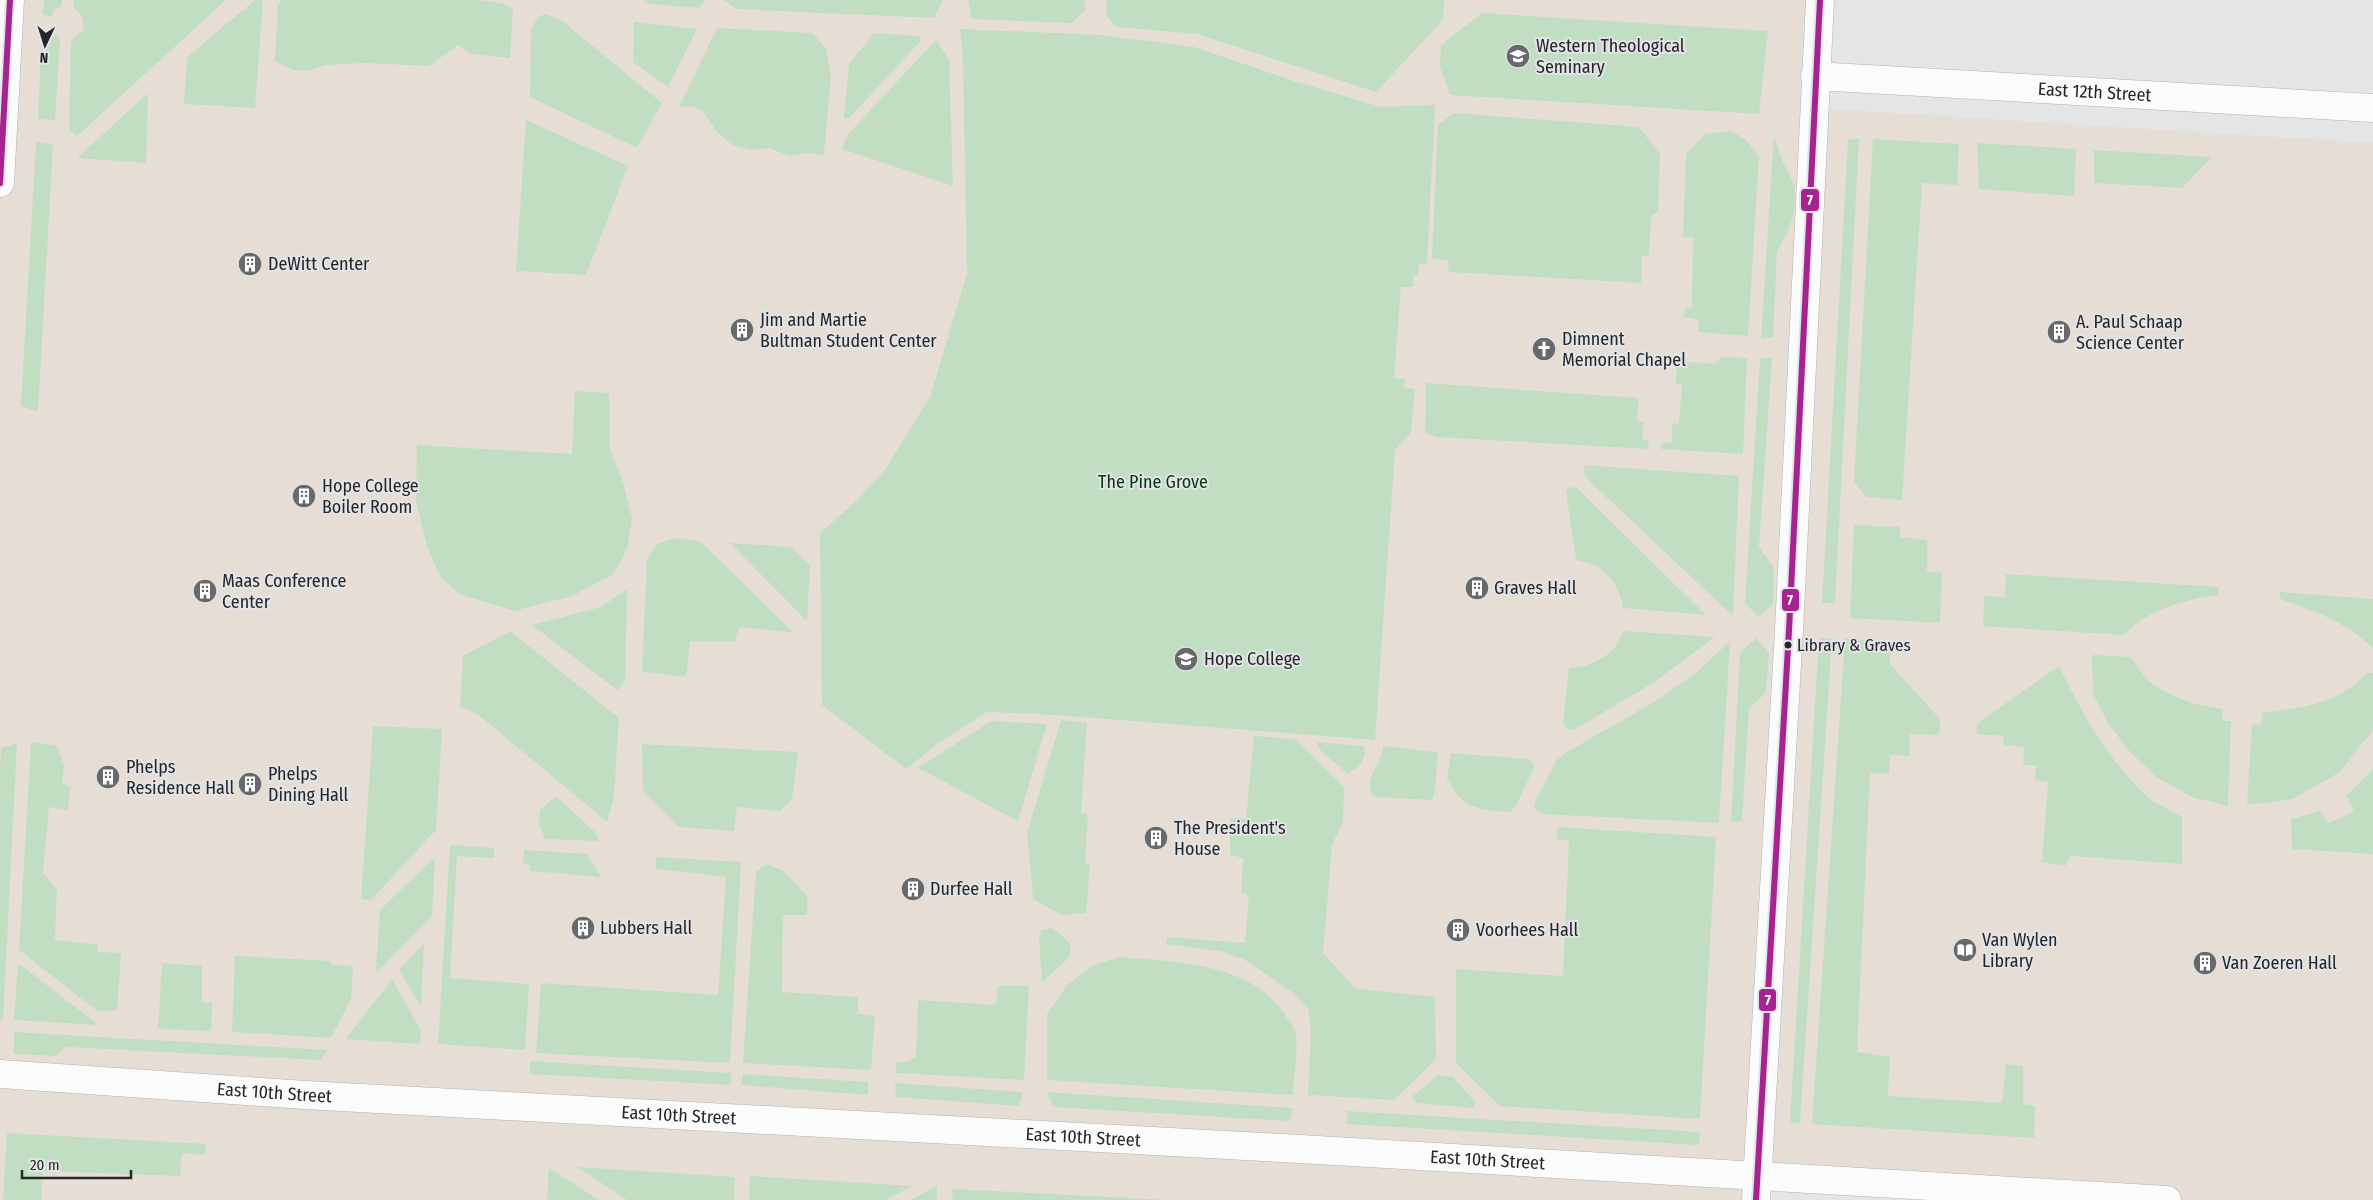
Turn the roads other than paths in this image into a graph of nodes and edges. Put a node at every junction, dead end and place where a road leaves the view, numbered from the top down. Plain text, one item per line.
1 (10, 0) edge
2 (1820, 0) edge
3 (1815, 76) junction
4 (2373, 108) edge
5 (0, 183) edge
6 (0, 1074) edge
7 (1757, 1188) edge
8 (2168, 1200) edge

1 - 5 street
2 - 3 street
3 - 4 street, East 12th Street
3 - 7 street
6 - 7 street, East 10th Street
7 - 8 street, East 10th Street

